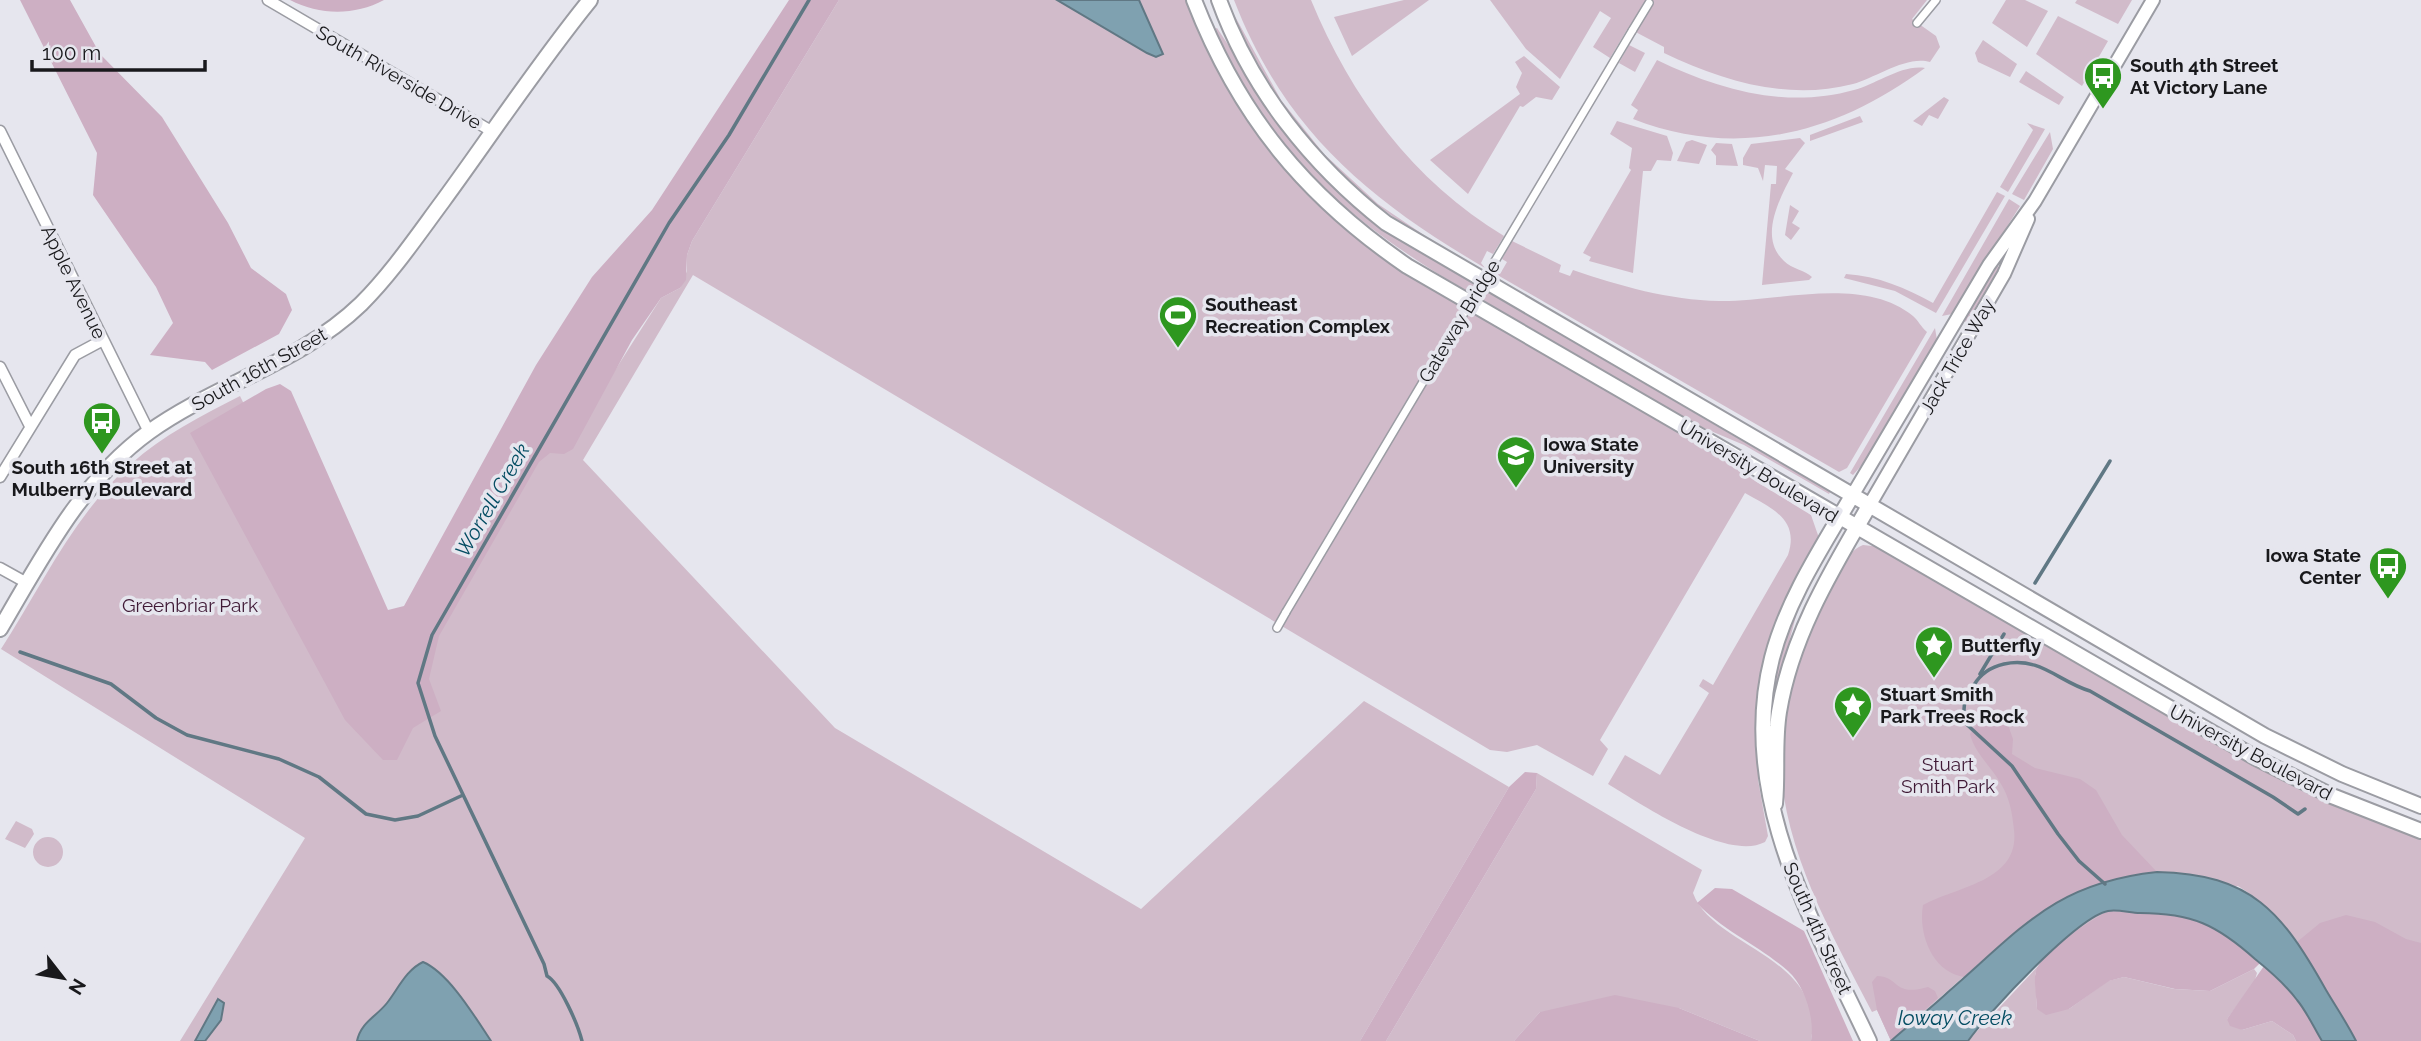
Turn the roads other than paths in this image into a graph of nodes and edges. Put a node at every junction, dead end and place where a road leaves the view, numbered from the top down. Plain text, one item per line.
1 (268, 0) edge
2 (590, 0) edge
3 (1194, 0) edge
4 (1219, 0) edge
5 (1936, 0) edge
6 (2153, 0) edge
7 (1648, 3) dead end
8 (1917, 23) dead end
9 (0, 131) edge
10 (494, 132) junction
11 (2035, 201) junction
12 (103, 340) junction
13 (0, 367) edge
14 (30, 426) junction
15 (149, 432) junction
16 (0, 477) edge
17 (1852, 496) junction
18 (1869, 506) junction
19 (1839, 518) junction
20 (1856, 528) junction
21 (0, 568) edge
22 (27, 583) junction
23 (1276, 628) dead end
24 (0, 629) edge
25 (2421, 806) edge
26 (1774, 812) junction
27 (2421, 831) edge
28 (1870, 1041) edge

1 - 10 street, South Riverside Drive
2 - 10 main road, South 16th Street
3 - 19 main road, University Boulevard
4 - 17 main road, University Boulevard
5 - 8 street
6 - 11 street, Jack Trice Way
7 - 23 street, Gateway Bridge, bridge
9 - 12 street, Apple Avenue
10 - 15 main road, South 16th Street
11 - 17 street, Jack Trice Way
11 - 18 street, Jack Trice Way
12 - 14 street
12 - 15 street, Apple Avenue
13 - 14 street
14 - 16 street
15 - 22 main road, South 16th Street
17 - 18 main road, University Boulevard
17 - 19 main road, South 4th Street
18 - 20 main road, South 4th Street
18 - 25 main road, University Boulevard
19 - 20 main road, University Boulevard
19 - 26 main road, South 4th Street
20 - 26 main road, South 4th Street
20 - 27 main road, University Boulevard
21 - 22 street
22 - 24 main road, South 16th Street
26 - 28 main road, South 4th Street

